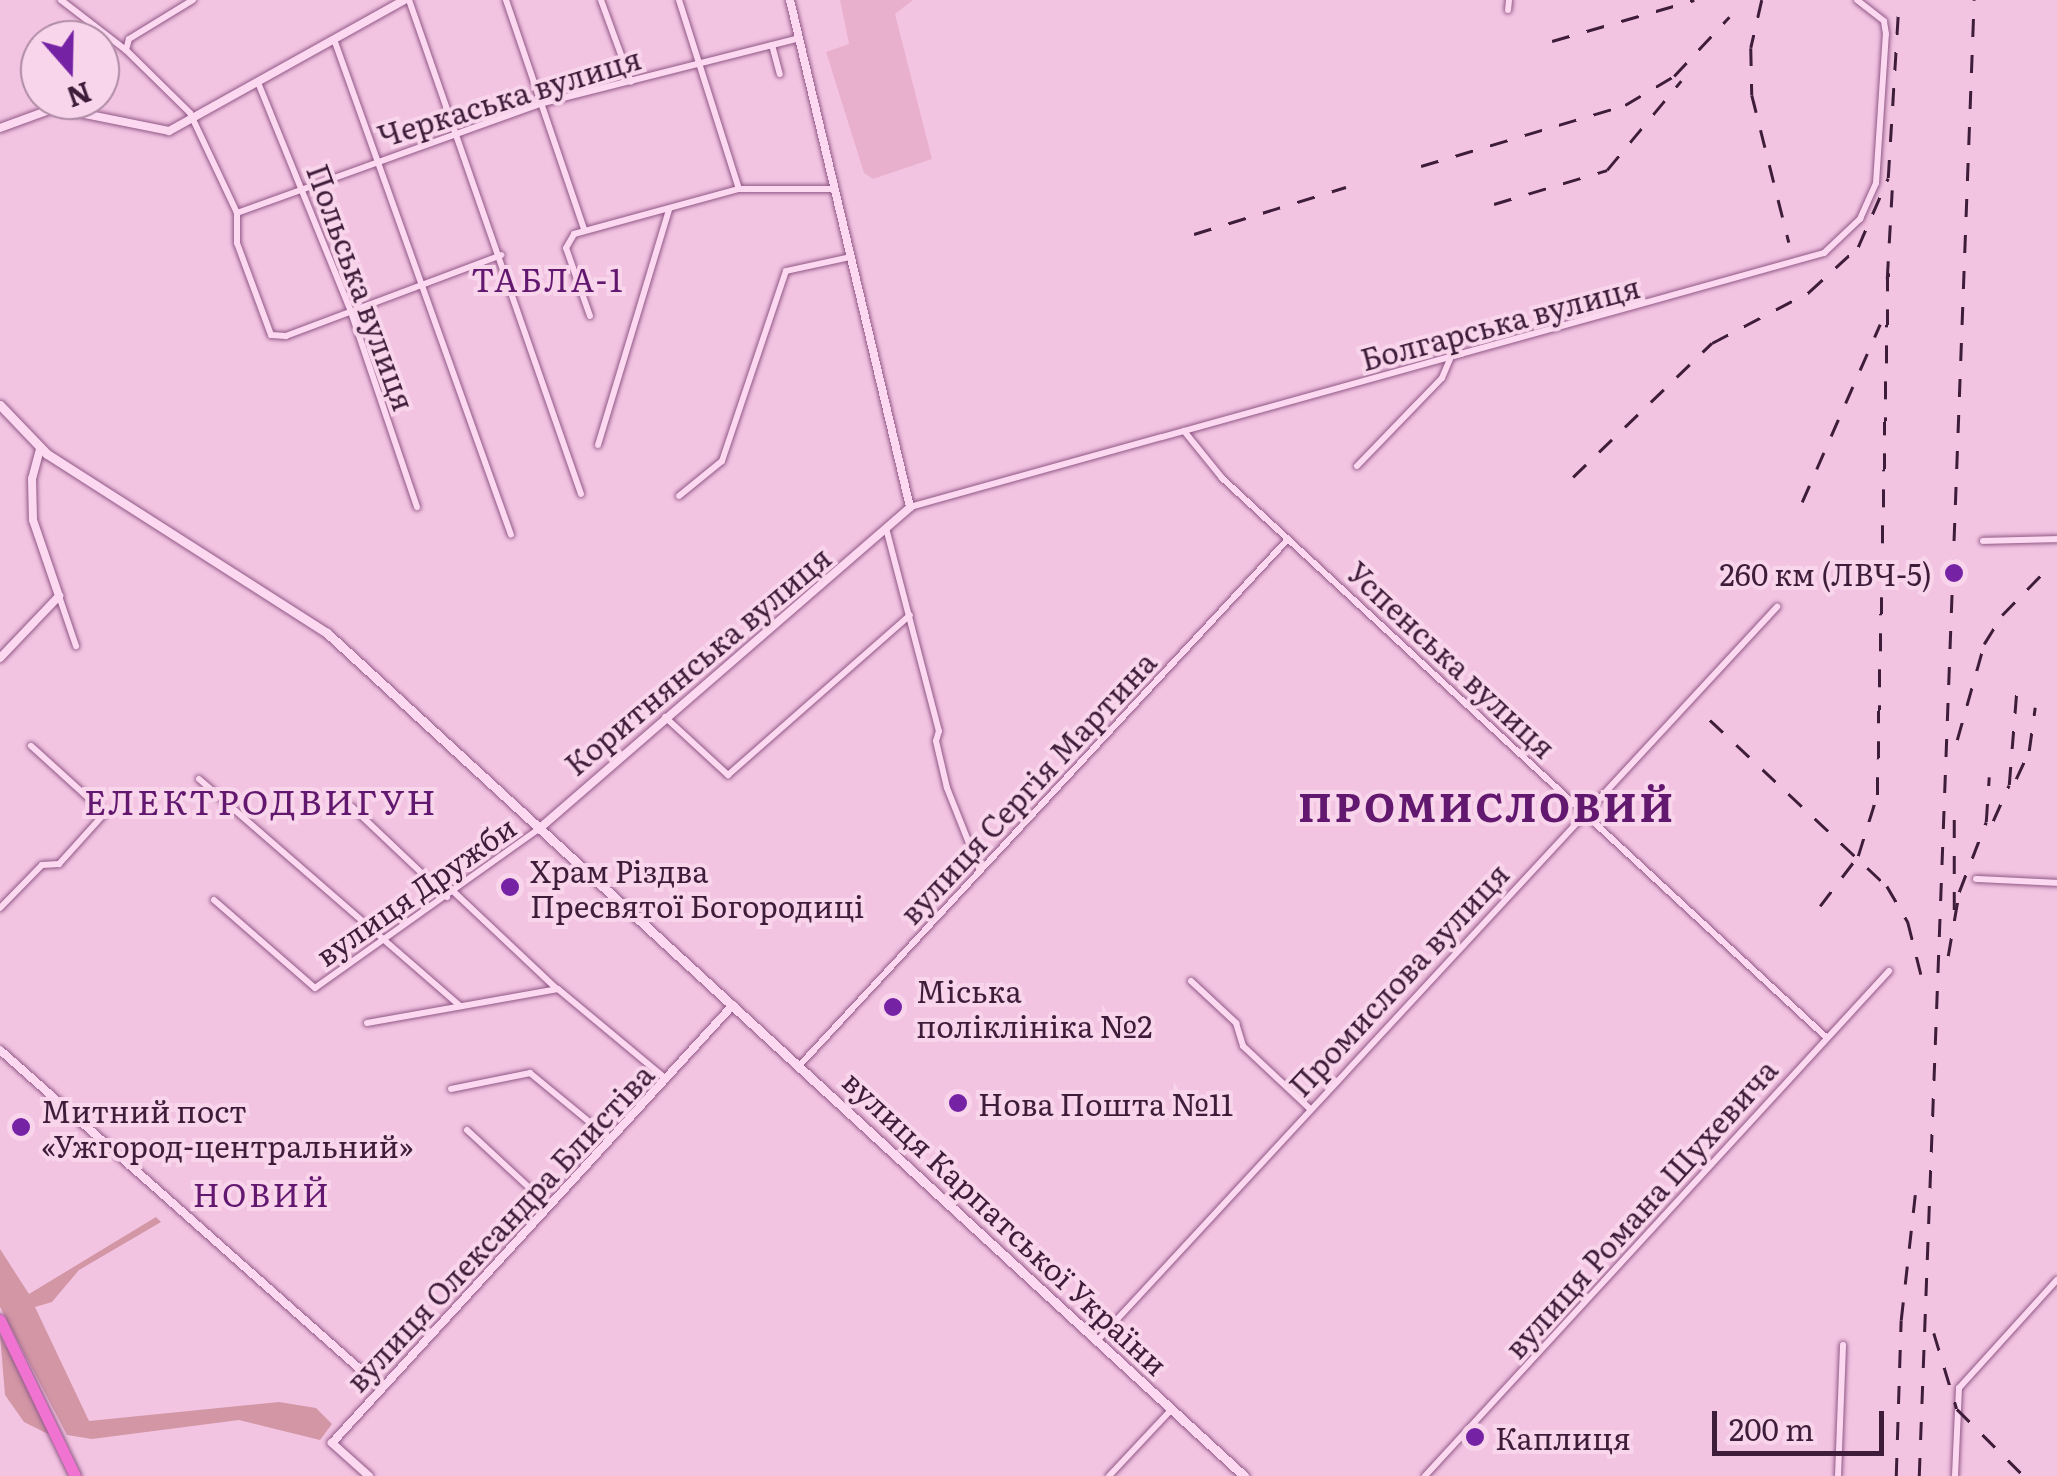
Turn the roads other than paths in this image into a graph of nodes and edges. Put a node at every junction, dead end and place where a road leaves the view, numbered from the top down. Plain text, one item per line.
1 (61, 0) edge
2 (193, 0) edge
3 (404, 0) edge
4 (506, 0) edge
5 (601, 0) edge
6 (679, 0) edge
7 (790, 0) edge
8 (1509, 0) edge
9 (1857, 0) edge
10 (1508, 10) dead end
11 (799, 38) junction
12 (335, 42) junction
13 (772, 45) junction
14 (126, 50) junction
15 (699, 64) junction
16 (780, 74) dead end
17 (631, 82) junction
18 (259, 84) junction
19 (544, 102) junction
20 (194, 122) junction
21 (0, 128) edge
22 (460, 130) junction
23 (378, 159) junction
24 (302, 185) junction
25 (739, 188) junction
26 (834, 189) junction
27 (669, 210) junction
28 (237, 213) junction
29 (584, 229) junction
30 (501, 255) junction
31 (850, 257) junction
32 (424, 281) junction
33 (350, 312) junction
34 (590, 316) dead end
35 (1450, 359) junction
36 (0, 404) edge
37 (1184, 431) junction
38 (598, 444) dead end
39 (43, 452) junction
40 (1357, 466) dead end
41 (580, 494) dead end
42 (680, 496) dead end
43 (417, 507) dead end
44 (910, 508) junction
45 (886, 528) junction
46 (511, 535) dead end
47 (1288, 538) junction
48 (2057, 539) edge
49 (1983, 540) dead end
50 (59, 596) junction
51 (1776, 607) dead end
52 (911, 615) junction
53 (76, 646) dead end
54 (0, 658) edge
55 (664, 717) junction
56 (30, 746) dead end
57 (199, 779) dead end
58 (352, 807) dead end
59 (1584, 813) junction
60 (540, 828) junction
61 (980, 872) junction
62 (1976, 879) dead end
63 (2057, 883) edge
64 (450, 894) junction
65 (214, 900) dead end
66 (0, 908) edge
67 (387, 939) junction
68 (1888, 971) dead end
69 (1190, 981) dead end
70 (558, 989) junction
71 (733, 1005) junction
72 (460, 1006) junction
73 (368, 1023) dead end
74 (1827, 1038) junction
75 (0, 1050) edge
76 (799, 1066) junction
77 (666, 1079) junction
78 (451, 1089) dead end
79 (1310, 1108) junction
80 (466, 1130) dead end
81 (610, 1139) junction
82 (549, 1206) junction
83 (2057, 1280) edge
84 (0, 1320) edge
85 (1097, 1341) junction
86 (1843, 1345) dead end
87 (380, 1387) junction
88 (1172, 1409) junction
89 (1242, 1475) edge
90 (75, 1476) edge
91 (369, 1476) edge
92 (1109, 1476) edge
93 (1426, 1476) edge
94 (1838, 1476) edge
95 (1955, 1476) edge

1 - 14 street
2 - 14 street
3 - 12 street
3 - 22 street
4 - 19 street
5 - 17 street
6 - 15 street
7 - 11 street
8 - 10 street
9 - 35 street, Болгарська вулиця
11 - 13 street, Черкаська вулиця
11 - 26 street
12 - 18 street
12 - 23 street
13 - 15 street, Черкаська вулиця
13 - 16 street
14 - 20 street
15 - 17 street, Черкаська вулиця
15 - 25 street
17 - 19 street, Черкаська вулиця
18 - 20 street
18 - 24 street, Польська вулиця
19 - 22 street, Черкаська вулиця
19 - 29 street
20 - 21 street
20 - 28 street
22 - 23 street, Черкаська вулиця
22 - 30 street
23 - 24 street, Черкаська вулиця
23 - 32 street
24 - 28 street, Черкаська вулиця
24 - 33 street, Польська вулиця
25 - 26 street
25 - 27 street
26 - 31 street
27 - 29 street
27 - 38 street
28 - 33 street
29 - 34 street
30 - 32 street
30 - 41 street
31 - 42 street
31 - 44 street
32 - 33 street
32 - 46 street
33 - 43 street, Польська вулиця
35 - 37 street, Болгарська вулиця
35 - 40 street
36 - 39 main road
37 - 44 street, Болгарська вулиця
37 - 47 street, Успенська вулиця
39 - 50 street
39 - 60 main road, вулиця Карпатської України
44 - 45 street, Коритнянська вулиця
45 - 52 street
45 - 55 street, Коритнянська вулиця
47 - 59 street, Успенська вулиця
47 - 61 street, вулиця Сергія Мартина
48 - 49 street
50 - 53 street
50 - 54 street
51 - 59 street, Промислова вулиця
52 - 55 street
52 - 61 street
55 - 60 street, Коритнянська вулиця
56 - 66 street
57 - 67 street
58 - 64 street
59 - 74 street, Успенська вулиця
59 - 79 street, Промислова вулиця
60 - 64 street, вулиця Дружби
60 - 71 main road, вулиця Карпатської України
61 - 76 street, вулиця Сергія Мартина
62 - 63 street
64 - 67 street, вулиця Дружби
64 - 70 street
65 - 67 street, вулиця Дружби
67 - 72 street
68 - 74 street, вулиця Романа Шухевича
69 - 79 street
70 - 72 street
70 - 77 street
71 - 76 main road, вулиця Карпатської України
71 - 77 street, вулиця Олександра Блистіва
72 - 73 street
74 - 93 street, вулиця Романа Шухевича
75 - 87 street
76 - 85 main road, вулиця Карпатської України
77 - 81 street, вулиця Олександра Блистіва
78 - 81 street
79 - 85 street, Промислова вулиця
80 - 82 street
81 - 82 street, вулиця Олександра Блистіва
82 - 87 street, вулиця Олександра Блистіва
83 - 95 street
84 - 90 highway
85 - 88 main road, вулиця Карпатської України
86 - 94 street
87 - 91 street, вулиця Олександра Блистіва
88 - 89 main road, вулиця Карпатської України
88 - 92 street

